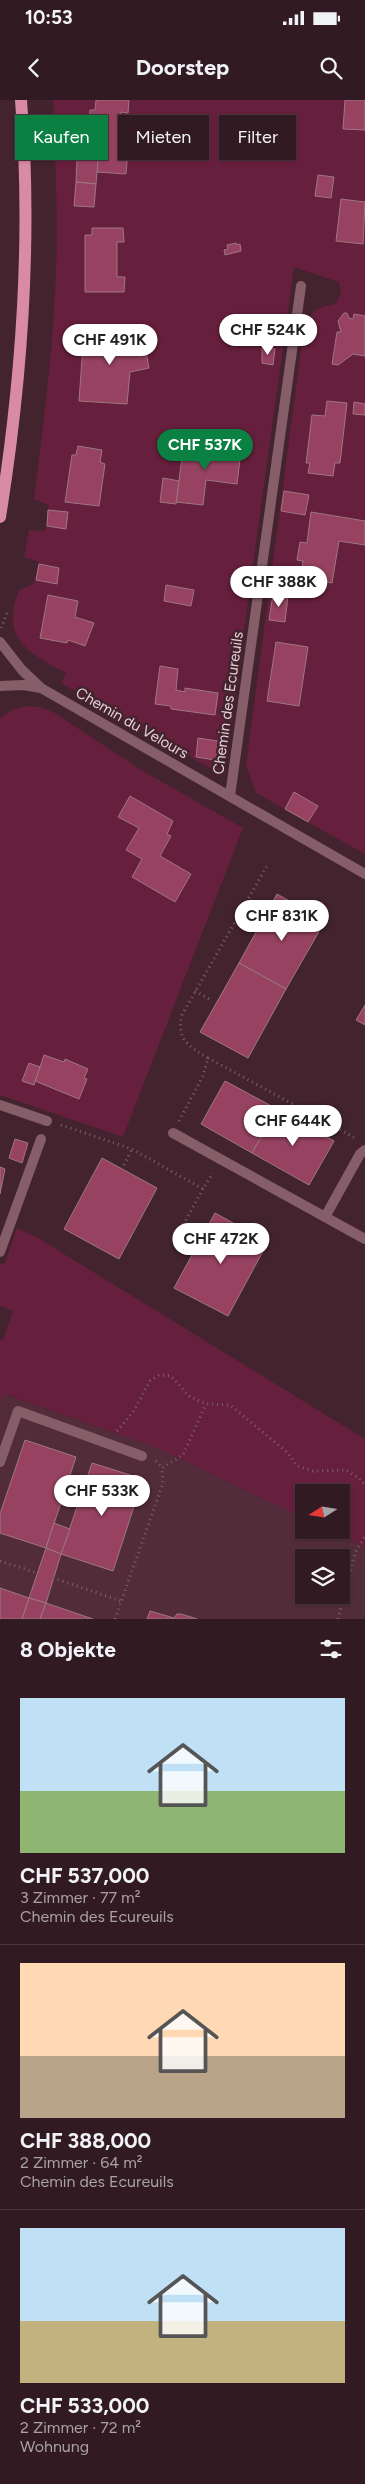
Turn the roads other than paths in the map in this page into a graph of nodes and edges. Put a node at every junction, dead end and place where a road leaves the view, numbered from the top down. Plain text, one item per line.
1 (21, 100) edge
2 (301, 286) dead end
3 (0, 517) edge
4 (0, 642) edge
5 (0, 686) edge
6 (41, 688) junction
7 (230, 796) junction
8 (365, 874) edge
9 (0, 1105) edge
10 (47, 1121) road end
11 (173, 1133) road end
12 (41, 1139) dead end
13 (365, 1150) edge
14 (325, 1216) junction
15 (365, 1239) edge
16 (0, 1252) edge
17 (142, 1456) road end
18 (0, 1462) edge

1 - 3 main road
2 - 7 street, Chemin des Ecureuils
4 - 6 street, Chemin du Velours
5 - 6 street, Chemin du Velours
6 - 7 street, Chemin du Velours
7 - 8 street, Chemin du Velours
9 - 10 street
11 - 14 street
12 - 16 street
13 - 14 street
14 - 15 street
17 - 18 street

